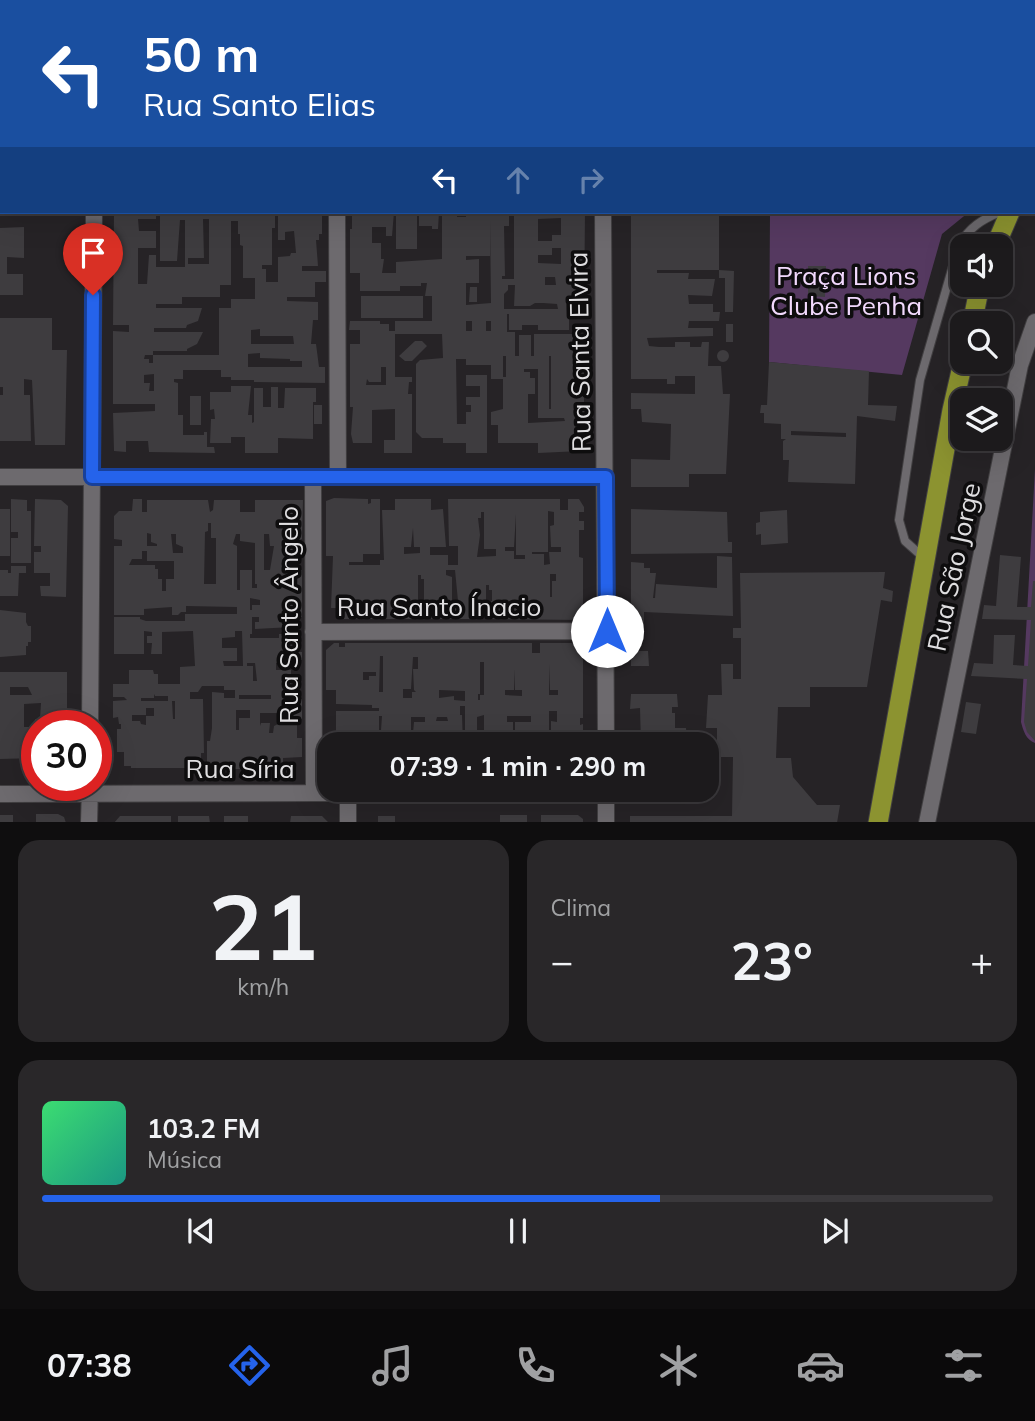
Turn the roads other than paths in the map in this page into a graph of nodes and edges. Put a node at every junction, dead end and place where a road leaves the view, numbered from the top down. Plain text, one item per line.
1 (94, 214) edge
2 (337, 214) edge
3 (603, 214) edge
4 (995, 214) edge
5 (1009, 214) edge
6 (1001, 234) edge
7 (1035, 322) edge
8 (961, 374) edge
9 (0, 477) edge
10 (92, 477) junction
11 (338, 477) junction
12 (606, 477) junction
13 (313, 478) junction
14 (925, 559) junction
15 (607, 631) junction
16 (313, 632) junction
17 (90, 710) edge
18 (606, 732) edge
19 (112, 790) edge
20 (21, 793) edge
21 (314, 793) joint
22 (0, 794) edge
23 (90, 801) edge
24 (348, 802) edge
25 (606, 802) edge
26 (89, 822) edge
27 (348, 822) edge
28 (606, 822) edge
29 (878, 822) edge
30 (927, 822) edge

1 - 10 street
2 - 11 street
3 - 12 street, Rua Santa Elvira
4 - 14 lane
5 - 6 highway
7 - 30 street, Rua São Jorge
8 - 14 highway
9 - 10 street
10 - 13 street
10 - 17 street
11 - 12 street
11 - 13 street
12 - 15 street, Rua Santa Elvira
13 - 16 street, Rua Santo Ângelo
14 - 29 highway
15 - 16 street, Rua Santo Ínacio
15 - 18 street, Rua Santa Elvira
16 - 21 street, Rua Santo Ângelo
19 - 21 street, Rua Síria
20 - 22 street, Rua Síria
23 - 26 street
24 - 27 street
25 - 28 street

